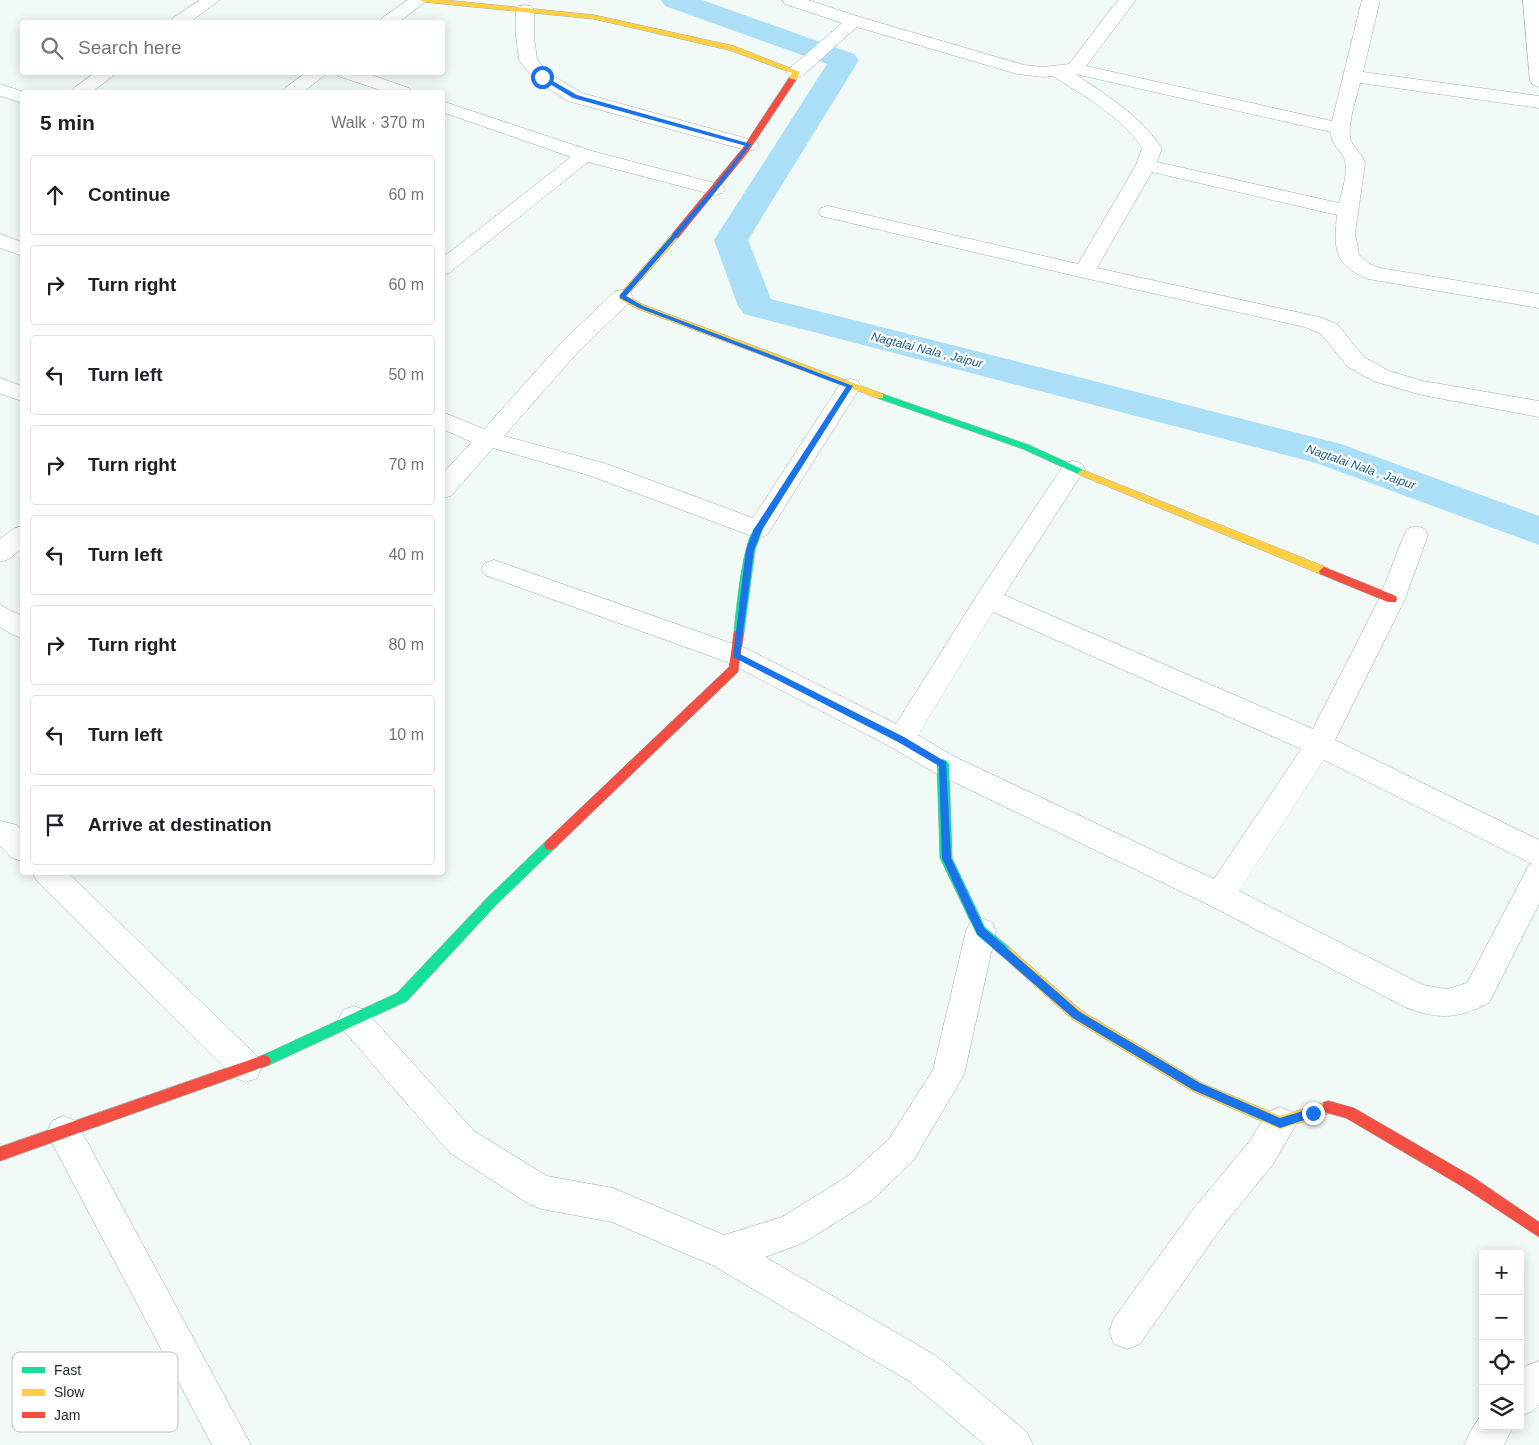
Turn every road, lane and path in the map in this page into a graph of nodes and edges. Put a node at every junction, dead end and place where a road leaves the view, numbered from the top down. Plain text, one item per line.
1 (419, 0) edge
2 (424, 0) edge
3 (791, 0) edge
4 (1127, 0) edge
5 (1371, 0) edge
6 (1532, 0) edge
7 (182, 2) dead end
8 (206, 3) edge
9 (525, 10) junction
10 (182, 20) edge
11 (391, 20) edge
12 (854, 21) junction
13 (802, 67) junction
14 (1067, 70) junction
15 (105, 75) edge
16 (316, 75) edge
17 (353, 75) edge
18 (1352, 76) junction
19 (1539, 81) edge
20 (0, 90) edge
21 (84, 90) edge
22 (295, 90) edge
23 (396, 90) edge
24 (20, 97) edge
25 (1539, 102) edge
26 (445, 107) edge
27 (1340, 128) junction
28 (749, 145) junction
29 (585, 155) junction
30 (1146, 165) junction
31 (715, 189) junction
32 (1347, 211) junction
33 (828, 212) dead end
34 (0, 240) edge
35 (20, 249) edge
36 (452, 250) edge
37 (445, 263) edge
38 (1084, 272) junction
39 (622, 297) junction
40 (1539, 301) edge
41 (850, 386) junction
42 (1539, 409) edge
43 (445, 421) edge
44 (487, 439) junction
45 (1073, 469) junction
46 (445, 487) edge
47 (758, 529) junction
48 (1416, 535) dead end
49 (20, 537) edge
50 (0, 553) edge
51 (494, 569) dead end
52 (988, 599) junction
53 (1392, 599) junction
54 (0, 616) edge
55 (20, 627) edge
56 (736, 655) junction
57 (901, 739) junction
58 (1319, 744) junction
59 (943, 764) junction
60 (0, 833) edge
61 (20, 847) edge
62 (1539, 854) edge
63 (1539, 874) edge
64 (49, 875) edge
65 (1220, 896) junction
66 (981, 931) junction
67 (354, 1020) junction
68 (246, 1067) junction
69 (1280, 1123) junction
70 (64, 1132) junction
71 (0, 1154) edge
72 (1539, 1230) edge
73 (724, 1254) junction
74 (1127, 1331) dead end
75 (1539, 1379) edge
76 (1524, 1394) edge
77 (1492, 1430) edge
78 (232, 1445) edge
79 (1014, 1445) edge
80 (1483, 1445) edge

1 - 11 street
2 - 9 street
3 - 12 street
4 - 14 street
5 - 18 street
6 - 19 street
7 - 8 street
8 - 10 street
9 - 13 street
9 - 28 street
12 - 13 street
12 - 14 street
13 - 28 street
14 - 27 street
14 - 30 street
15 - 21 street
16 - 22 street
17 - 23 street
18 - 25 street
18 - 27 street
20 - 24 street
26 - 29 street
27 - 32 street
28 - 31 street
29 - 31 street
29 - 36 street
30 - 32 street
30 - 38 street
31 - 39 street
32 - 40 street
33 - 38 street
34 - 35 street
36 - 37 street
38 - 42 street
39 - 41 street
39 - 44 street
41 - 45 street
41 - 47 street
43 - 44 street
44 - 46 street
44 - 47 street
45 - 52 street
45 - 53 street
47 - 56 street
48 - 53 street
49 - 50 street
51 - 56 street
52 - 57 street
52 - 58 street
53 - 58 street
54 - 55 street
56 - 57 street
56 - 67 street
57 - 59 street
58 - 62 street
58 - 65 street
59 - 65 street
59 - 66 street
60 - 61 street
63 - 65 street
64 - 68 street
66 - 69 street
66 - 73 street
67 - 68 street
67 - 73 street
68 - 70 street
69 - 72 street
69 - 74 street
70 - 71 street
70 - 78 street
73 - 79 street
75 - 76 street
77 - 80 street

